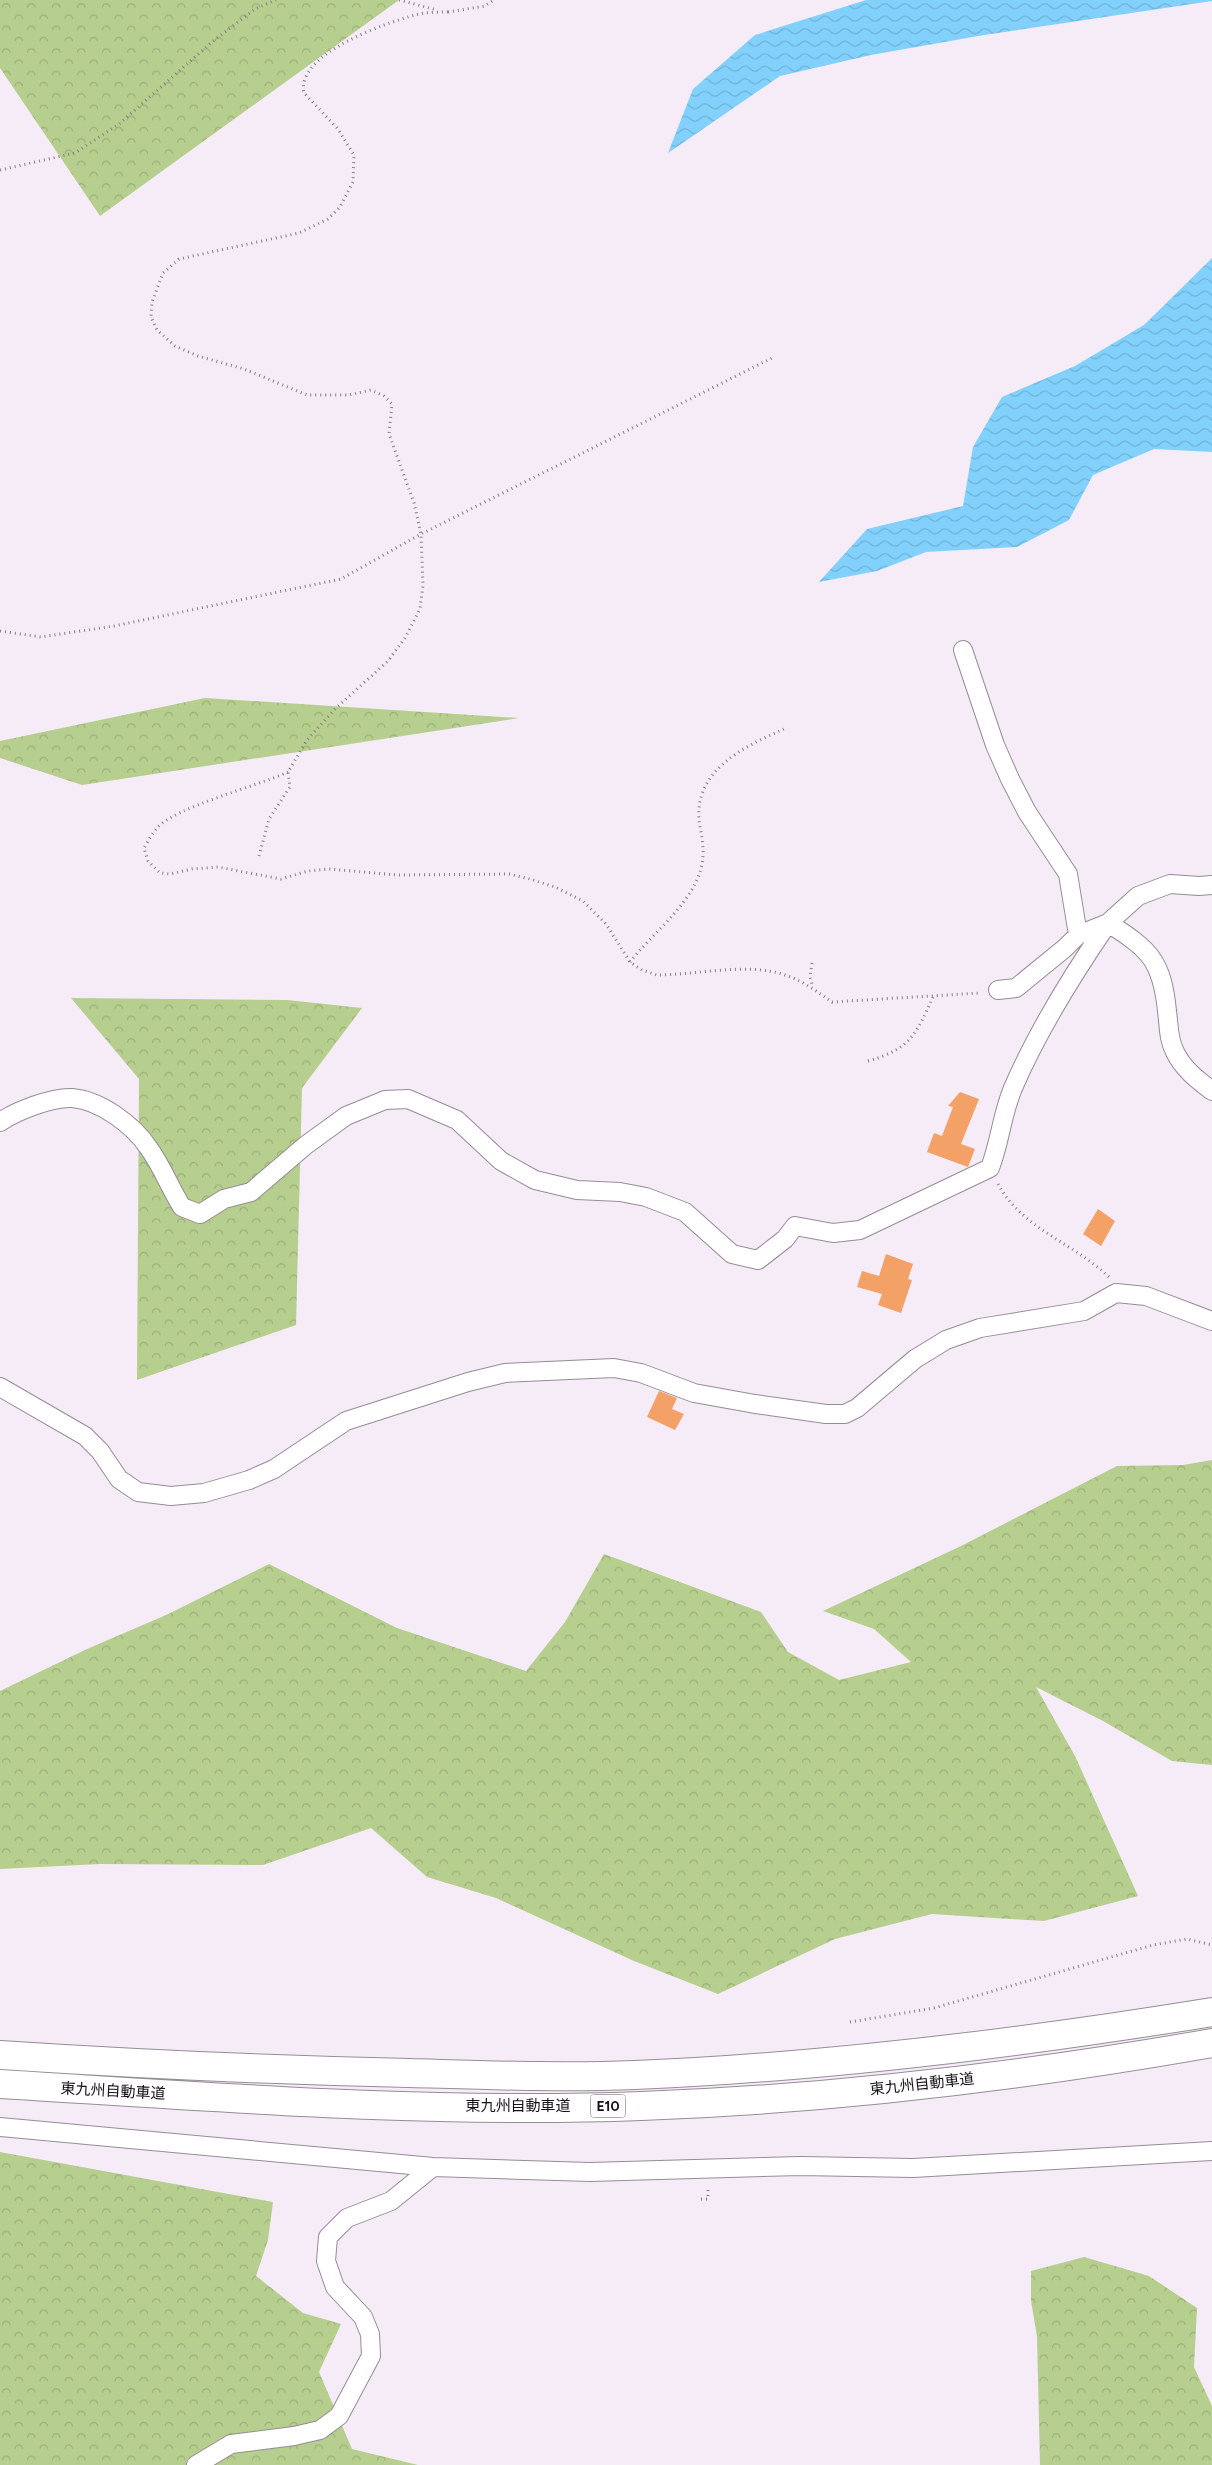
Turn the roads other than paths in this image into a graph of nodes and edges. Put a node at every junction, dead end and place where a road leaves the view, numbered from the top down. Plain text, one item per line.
1 (963, 650) dead end
2 (1212, 884) edge
3 (1108, 922) junction
4 (1078, 935) junction
5 (998, 990) road end
6 (1212, 1091) edge
7 (0, 1122) edge
8 (1212, 1321) edge
9 (0, 1387) edge
10 (1212, 2012) edge
11 (1212, 2044) edge
12 (0, 2054) edge
13 (0, 2084) edge
14 (0, 2128) edge
15 (1212, 2151) edge
16 (433, 2166) junction
17 (196, 2465) edge

1 - 4 street
2 - 3 street
3 - 4 street
3 - 6 street
3 - 7 street
4 - 5 street
8 - 9 street
10 - 12 highway, 東九州自動車道 / E10
11 - 13 highway, 東九州自動車道 / E10
14 - 16 street
15 - 16 street
16 - 17 street

